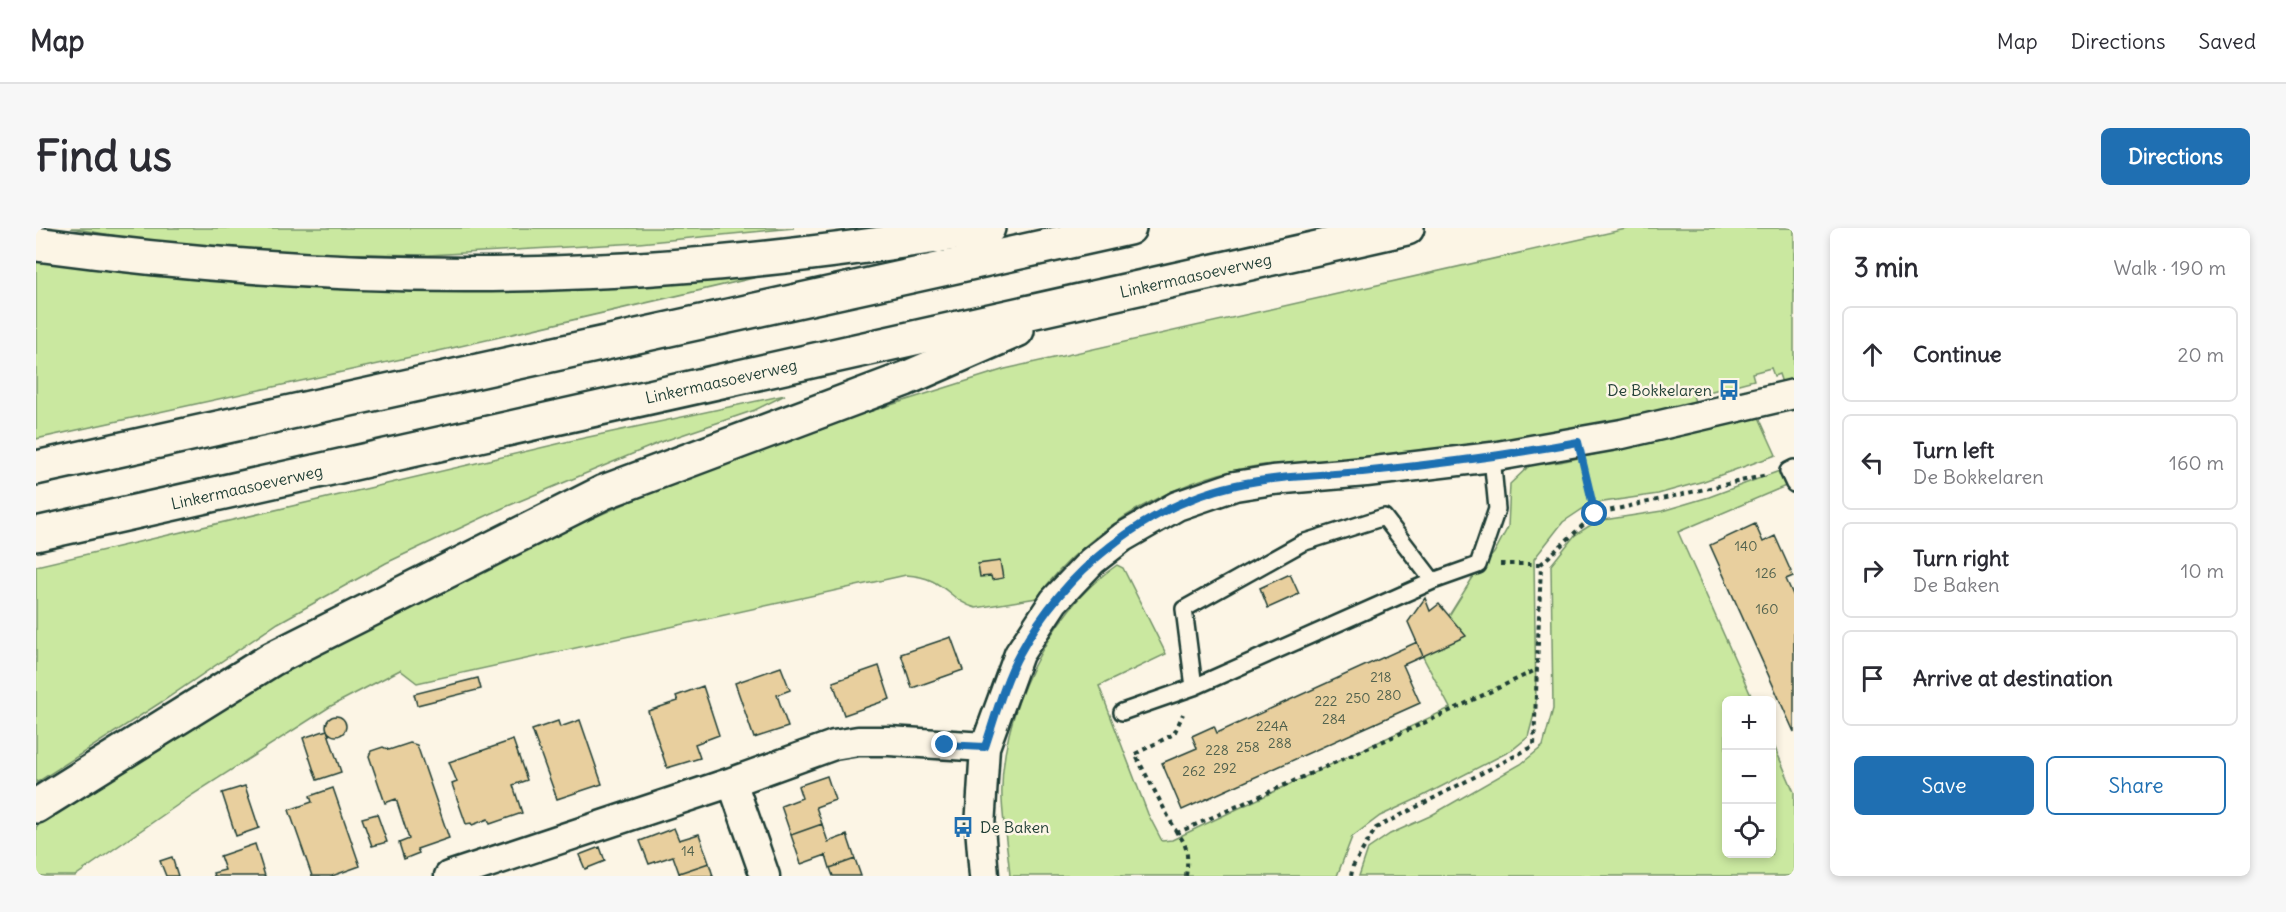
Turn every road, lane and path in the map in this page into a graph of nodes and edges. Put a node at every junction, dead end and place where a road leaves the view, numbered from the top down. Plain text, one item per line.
1 (988, 228) edge
2 (1407, 228) edge
3 (1104, 230) edge
4 (36, 244) edge
5 (1085, 300) junction
6 (1794, 394) edge
7 (1578, 442) junction
8 (1492, 457) junction
9 (36, 468) edge
10 (1792, 475) edge
11 (1595, 514) junction
12 (36, 534) edge
13 (1541, 564) junction
14 (1478, 565) junction
15 (1433, 581) junction
16 (1538, 669) junction
17 (1194, 687) junction
18 (1122, 712) dead end
19 (985, 747) junction
20 (732, 782) junction
21 (36, 806) edge
22 (1178, 833) junction
23 (449, 876) edge
24 (765, 876) edge
25 (984, 876) edge
26 (1186, 876) edge
27 (1351, 876) edge

1 - 4 highway
2 - 5 highway, Linkermaasoeverweg
3 - 9 highway
5 - 12 highway, Linkermaasoeverweg
5 - 21 highway
6 - 7 street
7 - 8 street
7 - 11 path
8 - 14 lane
8 - 19 street
10 - 11 path
11 - 13 path
13 - 14 path
13 - 16 path
14 - 15 lane
15 - 17 lane
15 - 17 lane
16 - 22 path
16 - 27 path
17 - 18 lane
17 - 22 path
19 - 20 street
19 - 25 street
20 - 23 street
20 - 24 street
22 - 26 path

